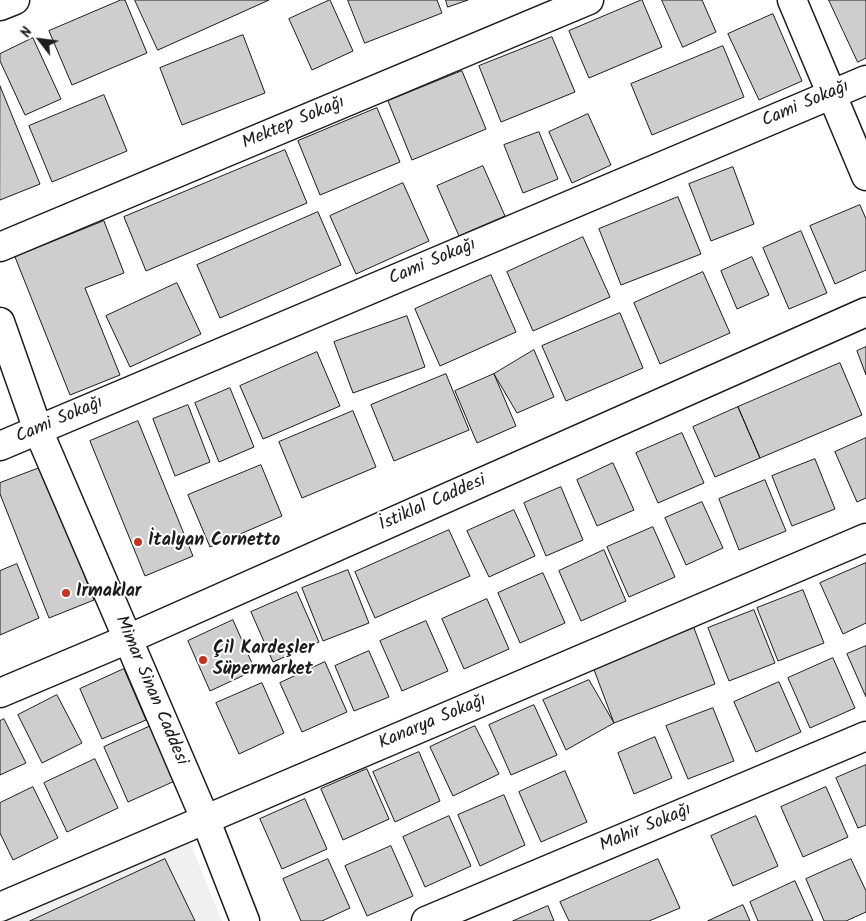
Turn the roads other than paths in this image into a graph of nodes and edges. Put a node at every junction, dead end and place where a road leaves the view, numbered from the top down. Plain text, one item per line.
1 (15, 0) edge
2 (589, 0) edge
3 (792, 0) edge
4 (0, 6) edge
5 (866, 80) edge
6 (831, 94) junction
7 (866, 176) edge
8 (0, 247) edge
9 (866, 312) edge
10 (0, 322) edge
11 (38, 430) junction
12 (0, 446) edge
13 (866, 538) edge
14 (128, 639) junction
15 (0, 693) edge
16 (866, 736) edge
17 (206, 821) junction
18 (0, 907) edge
19 (246, 921) edge
20 (426, 921) edge

1 - 4 street
2 - 8 street, Mektep Sokağı
3 - 6 street
5 - 6 street, Cami Sokağı
6 - 7 street
6 - 11 street, Cami Sokağı
9 - 14 street, İstiklal Caddesi
10 - 11 street, Mimar Sinan Caddesi
11 - 12 street, Cami Sokağı
11 - 14 street, Mimar Sinan Caddesi
13 - 17 street, Kanarya Sokağı
14 - 15 street, İstiklal Caddesi
14 - 17 street, Mimar Sinan Caddesi
16 - 20 street, Mahir Sokağı
17 - 18 street, Kanarya Sokağı
17 - 19 street, Mimar Sinan Caddesi

